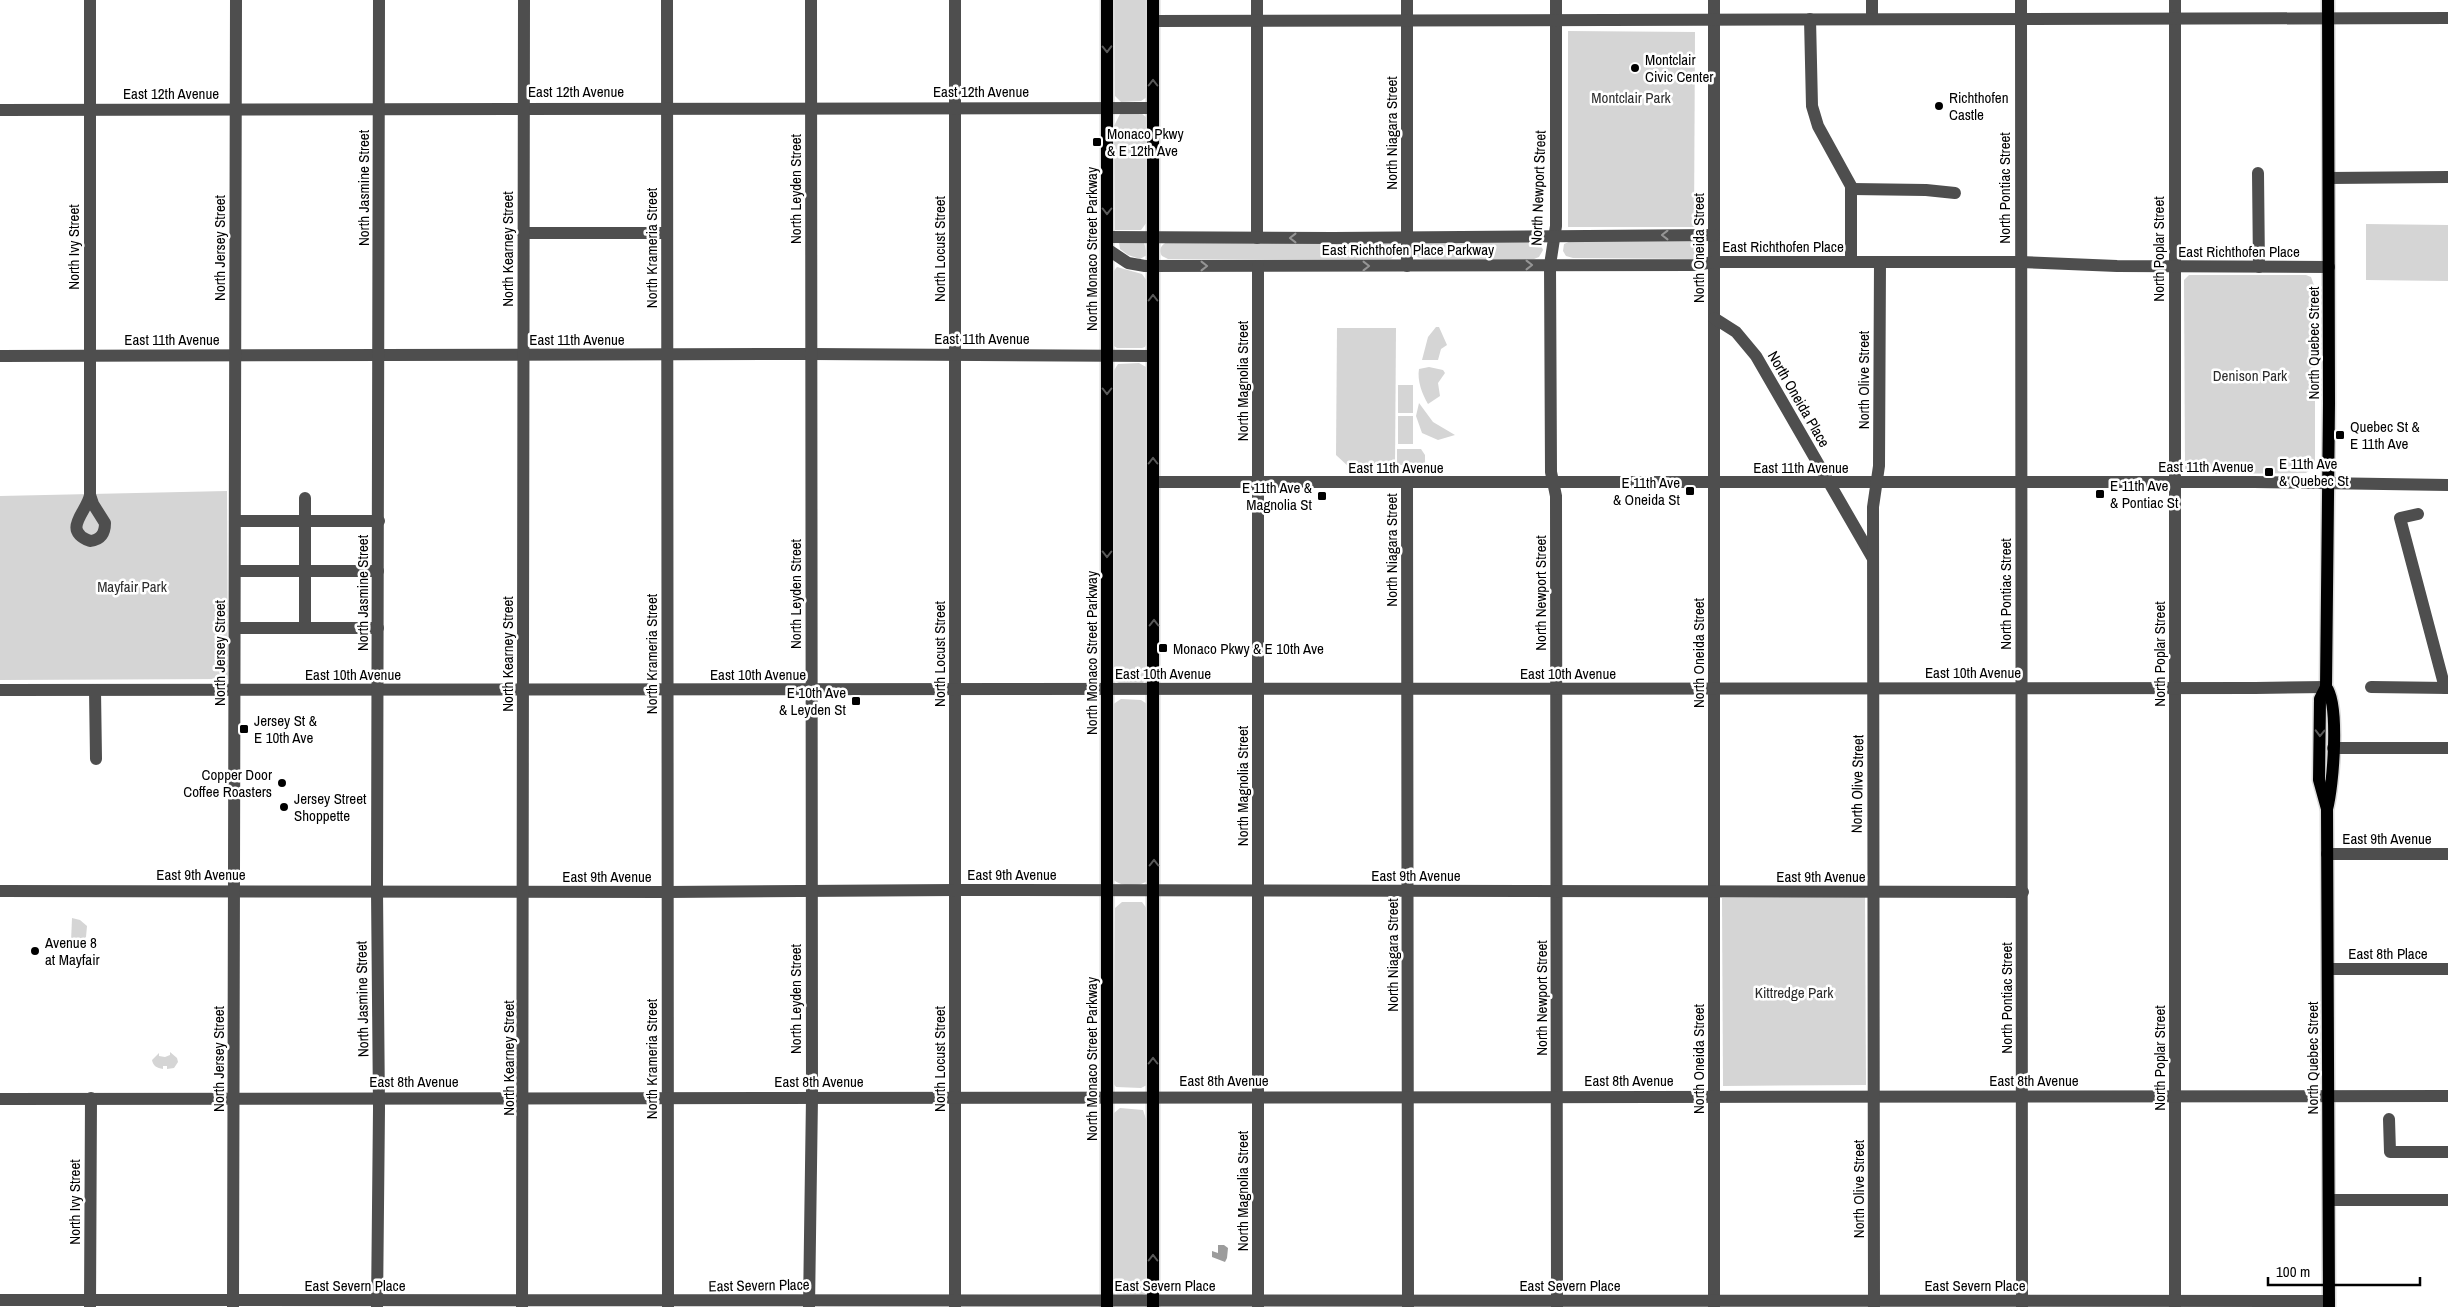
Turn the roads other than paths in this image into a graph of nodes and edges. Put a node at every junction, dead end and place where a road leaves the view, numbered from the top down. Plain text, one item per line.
1 (90, 0) edge
2 (236, 0) edge
3 (379, 0) edge
4 (524, 0) edge
5 (667, 0) edge
6 (811, 0) edge
7 (955, 0) edge
8 (1106, 0) edge
9 (1153, 0) edge
10 (1257, 0) edge
11 (1407, 0) edge
12 (1556, 0) edge
13 (1714, 0) edge
14 (1872, 0) edge
15 (2021, 0) edge
16 (2175, 0) edge
17 (2328, 0) edge
18 (2448, 18) edge
19 (1810, 19) junction
20 (1872, 19) junction
21 (2021, 19) junction
22 (2328, 19) junction
23 (1153, 20) junction
24 (1257, 20) junction
25 (1407, 20) junction
26 (1556, 20) junction
27 (1714, 20) junction
28 (2175, 20) junction
29 (811, 107) junction
30 (523, 108) junction
31 (667, 108) junction
32 (955, 108) junction
33 (1108, 108) junction
34 (1153, 108) junction
35 (379, 109) junction
36 (0, 110) edge
37 (90, 110) junction
38 (236, 110) junction
39 (2258, 173) dead end
40 (2448, 177) edge
41 (2329, 178) junction
42 (1852, 189) junction
43 (1956, 193) dead end
44 (523, 233) junction
45 (667, 233) junction
46 (1556, 234) junction
47 (1714, 235) junction
48 (1407, 237) junction
49 (1153, 238) junction
50 (1257, 238) junction
51 (1107, 243) junction
52 (1714, 262) junction
53 (1851, 262) junction
54 (1880, 262) junction
55 (2020, 262) junction
56 (1550, 265) junction
57 (1153, 266) junction
58 (1258, 266) junction
59 (1407, 266) junction
60 (2175, 266) junction
61 (2259, 267) junction
62 (2329, 267) junction
63 (1714, 318) junction
64 (812, 354) junction
65 (379, 355) junction
66 (523, 355) junction
67 (667, 355) junction
68 (955, 355) junction
69 (0, 356) edge
70 (90, 356) junction
71 (235, 356) junction
72 (1107, 356) junction
73 (1153, 356) junction
74 (1153, 482) junction
75 (1258, 483) junction
76 (1407, 483) junction
77 (1714, 483) junction
78 (1829, 483) junction
79 (1876, 483) junction
80 (2021, 483) junction
81 (2175, 483) junction
82 (1554, 484) junction
83 (2329, 484) junction
84 (2448, 485) edge
85 (90, 495) dead end
86 (305, 498) dead end
87 (2418, 514) dead end
88 (235, 521) junction
89 (305, 521) junction
90 (379, 521) junction
91 (1873, 560) junction
92 (235, 571) junction
93 (305, 571) junction
94 (378, 571) junction
95 (235, 628) junction
96 (305, 628) junction
97 (378, 628) junction
98 (2326, 687) junction
99 (2176, 688) junction
100 (2371, 688) dead end
101 (2446, 688) edge
102 (1258, 689) junction
103 (1408, 689) junction
104 (1557, 689) junction
105 (1714, 689) junction
106 (1874, 689) junction
107 (2022, 689) junction
108 (0, 690) edge
109 (95, 690) junction
110 (235, 690) junction
111 (378, 690) junction
112 (523, 690) junction
113 (668, 690) junction
114 (812, 690) junction
115 (956, 690) junction
116 (1108, 690) junction
117 (1154, 690) junction
118 (2333, 748) junction
119 (2448, 748) edge
120 (96, 758) dead end
121 (2327, 809) junction
122 (2327, 854) junction
123 (2448, 854) edge
124 (234, 890) junction
125 (955, 890) junction
126 (1154, 890) junction
127 (1258, 890) junction
128 (0, 891) edge
129 (377, 891) junction
130 (524, 891) junction
131 (810, 891) junction
132 (1106, 891) junction
133 (1408, 891) junction
134 (1557, 891) junction
135 (667, 892) junction
136 (1714, 892) junction
137 (1873, 892) junction
138 (2023, 892) junction
139 (2328, 969) junction
140 (2448, 969) edge
141 (1107, 1096) junction
142 (1153, 1096) junction
143 (1714, 1096) junction
144 (2021, 1096) junction
145 (2175, 1096) junction
146 (2329, 1096) junction
147 (2448, 1096) edge
148 (235, 1097) junction
149 (379, 1097) junction
150 (524, 1097) junction
151 (668, 1097) junction
152 (812, 1097) junction
153 (956, 1097) junction
154 (1258, 1097) junction
155 (1409, 1097) junction
156 (1558, 1097) junction
157 (1874, 1097) junction
158 (91, 1098) junction
159 (0, 1099) edge
160 (2389, 1119) dead end
161 (2448, 1152) edge
162 (2329, 1200) junction
163 (2448, 1200) edge
164 (0, 1300) edge
165 (90, 1303) edge
166 (522, 1303) edge
167 (233, 1304) edge
168 (377, 1304) edge
169 (809, 1304) edge
170 (955, 1304) edge
171 (1107, 1304) edge
172 (1153, 1304) edge
173 (1258, 1304) edge
174 (1408, 1304) edge
175 (1558, 1304) edge
176 (1714, 1304) edge
177 (1874, 1304) edge
178 (2022, 1304) edge
179 (2175, 1304) edge
180 (2329, 1304) edge
181 (668, 1305) edge

1 - 37 street, North Ivy Street
2 - 38 street, North Jersey Street
3 - 35 street, North Jasmine Street
4 - 30 street, North Kearney Street
5 - 31 street, North Krameria Street
6 - 29 street, North Leyden Street
7 - 32 street, North Locust Street
8 -> 33 main road, North Monaco Street Parkway
9 - 23 main road
10 - 24 street
11 - 25 street, North Niagara Street
12 - 26 street, North Newport Street
13 - 27 street, North Oneida Street
14 - 20 street
15 - 21 street, North Pontiac Street
16 - 28 street, North Poplar Street
17 - 22 main road, North Quebec Street
18 - 22 street
19 - 20 street
19 - 27 street
19 - 42 street
20 - 21 street
21 - 28 street
21 - 55 street, North Pontiac Street
22 - 28 street
22 - 41 main road, North Quebec Street
23 - 24 street
34 -> 23 main road
24 - 25 street
24 - 50 street
25 - 26 street
25 - 48 street, North Niagara Street
26 - 27 street
26 - 46 street, North Newport Street
27 - 47 street, North Oneida Street
28 - 60 street, North Poplar Street
29 - 31 street, East 12th Avenue
29 - 32 street, East 12th Avenue
29 - 64 street, North Leyden Street
30 - 31 street, East 12th Avenue
30 - 35 street, East 12th Avenue
30 - 44 street, North Kearney Street
31 - 45 street, North Krameria Street
32 - 33 street, East 12th Avenue
32 - 68 street, North Locust Street
33 - 34 street, East 12th Avenue
33 -> 51 main road, North Monaco Street Parkway
34 - 49 main road
35 - 38 street, East 12th Avenue
35 - 65 street, North Jasmine Street
36 - 37 street, East 12th Avenue
37 - 38 street, East 12th Avenue
37 - 70 street, North Ivy Street
38 - 71 street, North Jersey Street
39 - 61 street
40 - 41 street
41 - 62 main road, North Quebec Street
42 - 43 street
42 - 53 street
44 - 45 street
44 - 66 street, North Kearney Street
45 - 67 street, North Krameria Street
47 -> 46 street, East Richthofen Place Parkway
46 - 48 street, East Richthofen Place Parkway
46 - 56 street, North Newport Street
47 - 52 street, North Oneida Street
48 -> 50 street, East Richthofen Place Parkway
48 - 59 street, North Niagara Street
49 - 50 street, East Richthofen Place Parkway
49 - 51 street, East Richthofen Place Parkway
49 - 57 main road
51 - 57 street, East Richthofen Place Parkway
51 - 72 main road, North Monaco Street Parkway
52 - 53 street, East Richthofen Place
52 - 56 street, East Richthofen Place Parkway
52 - 63 street, North Oneida Street
53 - 54 street, East Richthofen Place
54 - 55 street, East Richthofen Place
54 - 79 street, North Olive Street
55 - 60 street, East Richthofen Place
55 - 80 street, North Pontiac Street
59 -> 56 street, East Richthofen Place Parkway
56 - 82 street, North Newport Street
57 -> 58 street, East Richthofen Place Parkway
73 -> 57 main road
58 -> 59 street, East Richthofen Place Parkway
58 - 75 street, North Magnolia Street
60 - 61 street, East Richthofen Place
60 - 81 street, North Poplar Street
61 - 62 street, East Richthofen Place
62 - 83 main road, North Quebec Street
63 - 77 street, North Oneida Street
63 - 78 street, North Oneida Place
64 - 67 street, East 11th Avenue
64 - 68 street, East 11th Avenue
64 - 114 street, North Leyden Street
65 - 66 street, East 11th Avenue
65 - 71 street, East 11th Avenue
65 - 90 street, North Jasmine Street
66 - 67 street, East 11th Avenue
66 - 112 street, North Kearney Street
67 - 113 street, North Krameria Street
68 - 72 street, East 11th Avenue
68 - 115 street, North Locust Street
69 - 70 street, East 11th Avenue
70 - 71 street, East 11th Avenue
70 - 85 street, North Ivy Street
71 - 88 street, North Jersey Street
72 - 73 street, East 11th Avenue
72 -> 116 main road, North Monaco Street Parkway
74 -> 73 main road
74 - 75 street, East 11th Avenue
117 -> 74 main road
75 - 76 street, East 11th Avenue
75 - 102 street, North Magnolia Street
76 - 82 street, East 11th Avenue
76 - 103 street, North Niagara Street
77 - 78 street, East 11th Avenue
77 - 82 street, East 11th Avenue
77 - 105 street, North Oneida Street
78 - 79 street, East 11th Avenue
78 - 91 street, North Oneida Place
79 - 80 street, East 11th Avenue
79 - 91 street, North Olive Street
80 - 81 street, East 11th Avenue
80 - 107 street, North Pontiac Street
81 - 83 street, East 11th Avenue
81 - 99 street, North Poplar Street
82 - 104 street, North Newport Street
83 - 84 street, East 11th Avenue
83 - 98 main road, North Quebec Street
86 - 89 street
87 - 101 street
88 - 89 street
88 - 92 street, North Jersey Street
89 - 90 street
89 - 93 street
90 - 94 street, North Jasmine Street
91 - 106 street, North Olive Street
92 - 93 street
92 - 95 street, North Jersey Street
93 - 94 street
93 - 96 street
94 - 97 street, North Jasmine Street
95 - 96 street
95 - 110 street, North Jersey Street
96 - 97 street
97 - 111 street, North Jasmine Street
98 - 99 street, East 10th Avenue
98 - 118 main road, North Quebec Street
98 -> 121 main road, North Quebec Street
99 - 107 street, East 10th Avenue
99 - 145 street, North Poplar Street
100 - 101 street
102 - 103 street, East 10th Avenue
102 - 117 street, East 10th Avenue
102 - 127 street, North Magnolia Street
103 - 104 street, East 10th Avenue
103 - 133 street, North Niagara Street
104 - 105 street, East 10th Avenue
104 - 134 street, North Newport Street
105 - 106 street, East 10th Avenue
105 - 136 street, North Oneida Street
106 - 107 street, East 10th Avenue
106 - 137 street, North Olive Street
107 - 138 street, North Pontiac Street
108 - 109 street, East 10th Avenue
109 - 110 street, East 10th Avenue
109 - 120 street
110 - 111 street, East 10th Avenue
110 - 124 street, North Jersey Street
111 - 112 street, East 10th Avenue
111 - 129 street, North Jasmine Street
112 - 113 street, East 10th Avenue
112 - 130 street, North Kearney Street
113 - 114 street, East 10th Avenue
113 - 135 street, North Krameria Street
114 - 115 street, East 10th Avenue
114 - 131 street, North Leyden Street
115 - 116 street, East 10th Avenue
115 - 125 street, North Locust Street
116 - 117 street, East 10th Avenue
116 - 132 main road, North Monaco Street Parkway
126 -> 117 main road
118 - 119 street
118 - 121 main road, North Quebec Street
121 - 122 main road, North Quebec Street
122 - 123 street, East 9th Avenue
122 - 139 main road, North Quebec Street
124 - 128 street, East 9th Avenue
124 - 129 street, East 9th Avenue
124 - 148 street, North Jersey Street
125 - 131 street, East 9th Avenue
125 - 132 street, East 9th Avenue
125 - 153 street, North Locust Street
126 - 127 street, East 9th Avenue
126 - 132 street, East 9th Avenue
142 -> 126 main road
127 - 133 street, East 9th Avenue
127 - 154 street, North Magnolia Street
129 - 130 street, East 9th Avenue
129 - 149 street, North Jasmine Street
130 - 135 street, East 9th Avenue
130 - 150 street, North Kearney Street
131 - 135 street, East 9th Avenue
131 - 152 street, North Leyden Street
132 - 141 main road, North Monaco Street Parkway
133 - 134 street, East 9th Avenue
133 - 155 street, North Niagara Street
134 - 136 street, East 9th Avenue
134 - 156 street, North Newport Street
135 - 151 street, North Krameria Street
136 - 137 street, East 9th Avenue
136 - 143 street, North Oneida Street
137 - 138 street, East 9th Avenue
137 - 157 street, North Olive Street
138 - 144 street, North Pontiac Street
139 - 140 street, East 8th Place
139 - 146 main road, North Quebec Street
141 - 142 street, East 8th Avenue
141 - 153 street, East 8th Avenue
141 - 171 main road, North Monaco Street Parkway
142 - 154 street, East 8th Avenue
172 -> 142 main road
143 - 156 street, East 8th Avenue
143 - 157 street, East 8th Avenue
143 - 176 street, North Oneida Street
144 - 145 street, East 8th Avenue
144 - 157 street, East 8th Avenue
144 - 178 street, North Pontiac Street
145 - 146 street, East 8th Avenue
145 - 179 street, North Poplar Street
146 - 147 street, East 8th Avenue
146 - 162 main road, North Quebec Street
148 - 149 street, East 8th Avenue
148 - 158 street, East 8th Avenue
148 - 167 street, North Jersey Street
149 - 150 street, East 8th Avenue
149 - 168 street, North Jasmine Street
150 - 151 street, East 8th Avenue
150 - 166 street, North Kearney Street
151 - 152 street, East 8th Avenue
151 - 181 street, North Krameria Street
152 - 153 street, East 8th Avenue
152 - 169 street, North Leyden Street
153 - 170 street, North Locust Street
154 - 155 street, East 8th Avenue
154 - 173 street, North Magnolia Street
155 - 156 street, East 8th Avenue
155 - 174 street, North Niagara Street
156 - 175 street, North Newport Street
157 - 177 street, North Olive Street
158 - 159 street, East 8th Avenue
158 - 165 street, North Ivy Street
160 - 161 street
162 - 163 street
162 - 180 main road, North Quebec Street
164 - 165 street, East Severn Place
165 - 167 street, East Severn Place
166 - 168 street, East Severn Place
166 - 181 street, East Severn Place
167 - 168 street, East Severn Place
169 - 170 street, East Severn Place
169 - 181 street, East Severn Place
170 - 171 street, East Severn Place
171 - 172 street, East Severn Place
172 - 173 street, East Severn Place
173 - 174 street, East Severn Place
174 - 175 street, East Severn Place
175 - 176 street, East Severn Place
176 - 177 street, East Severn Place
177 - 178 street, East Severn Place
178 - 179 street, East Severn Place
179 - 180 street, East Severn Place

